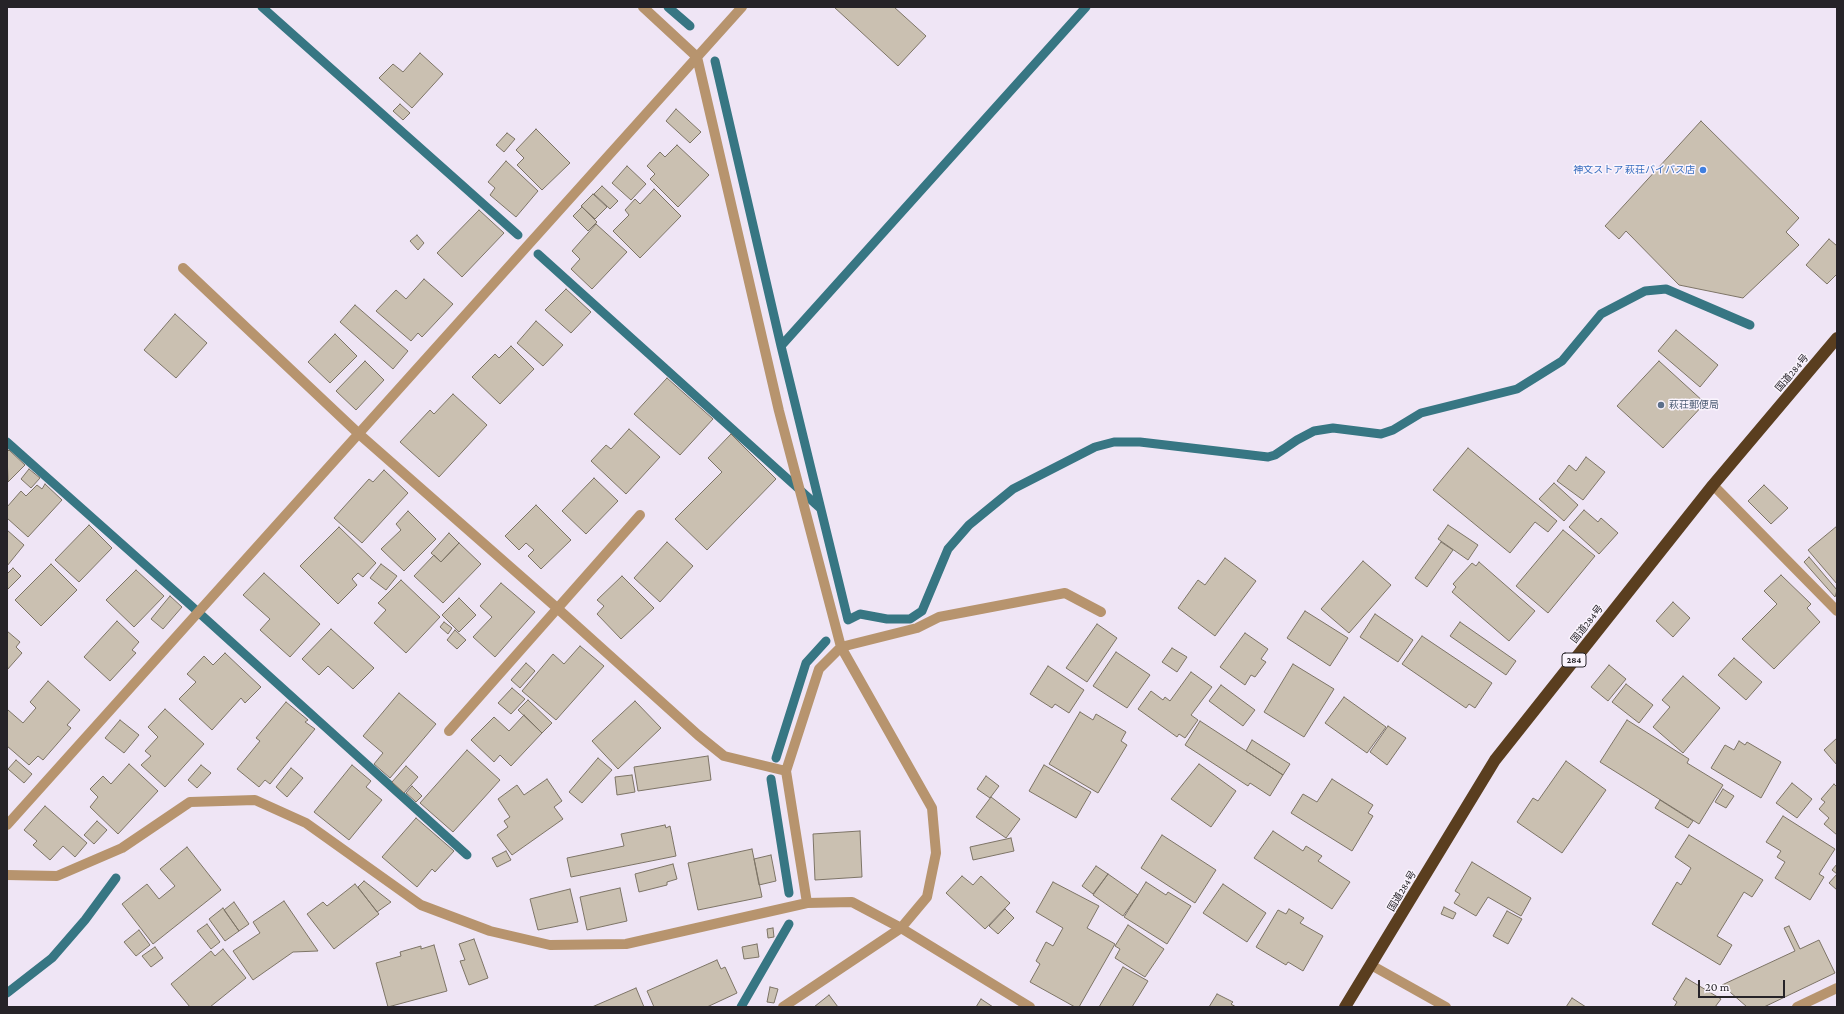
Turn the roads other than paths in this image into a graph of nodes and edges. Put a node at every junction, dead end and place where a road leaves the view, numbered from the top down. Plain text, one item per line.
1 (643, 7) edge
2 (742, 7) edge
3 (697, 57) junction
4 (183, 268) dead end
5 (1837, 338) edge
6 (359, 434) junction
7 (1713, 485) junction
8 (640, 515) dead end
9 (557, 608) junction
10 (1837, 611) edge
11 (1101, 612) dead end
12 (841, 647) junction
13 (449, 731) dead end
14 (786, 771) junction
15 (7, 825) edge
16 (7, 875) edge
17 (807, 903) junction
18 (901, 928) junction
19 (1371, 965) junction
20 (1837, 988) edge
21 (783, 1007) edge
22 (1030, 1007) edge
23 (1345, 1007) edge
24 (1446, 1007) edge
25 (1797, 1007) edge

1 - 3 street
2 - 3 street
3 - 6 street
3 - 12 street
4 - 6 street
5 - 7 highway, 国道284号 / 284
6 - 9 street
6 - 15 street
7 - 10 street
7 - 19 highway, 国道284号 / 284
8 - 9 street
9 - 13 street
9 - 14 street
11 - 12 street
12 - 14 street
12 - 18 street
14 - 17 street
16 - 17 street
17 - 18 street
18 - 21 street
18 - 22 street
19 - 23 highway, 国道284号 / 284
19 - 24 street
20 - 25 street

